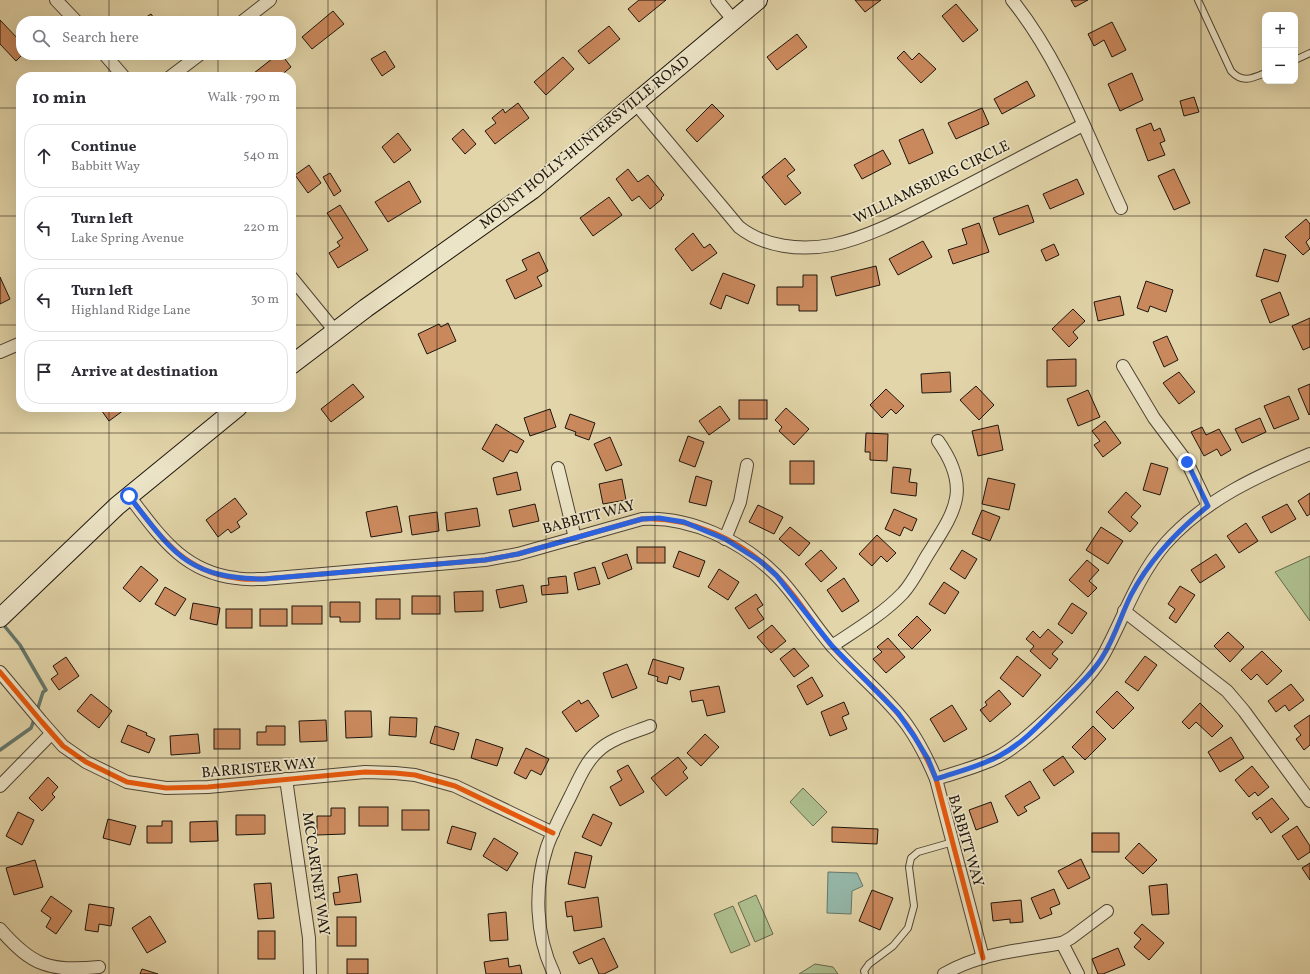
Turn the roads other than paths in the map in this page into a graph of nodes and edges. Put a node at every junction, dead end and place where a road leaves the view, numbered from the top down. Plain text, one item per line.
1 (56, 0) edge
2 (270, 0) edge
3 (718, 0) edge
4 (758, 0) edge
5 (1012, 0) edge
6 (1198, 0) edge
7 (71, 16) edge
8 (249, 16) edge
9 (734, 21) junction
10 (1310, 53) edge
11 (1298, 59) edge
12 (109, 60) edge
13 (192, 60) edge
14 (120, 72) edge
15 (177, 72) edge
16 (1262, 74) edge
17 (636, 104) junction
18 (1083, 125) junction
19 (1121, 208) dead end
20 (296, 283) edge
21 (335, 331) junction
22 (16, 345) edge
23 (0, 352) edge
24 (296, 361) edge
25 (1123, 366) dead end
26 (232, 412) edge
27 (938, 441) dead end
28 (1310, 454) edge
29 (747, 465) dead end
30 (558, 468) dead end
31 (129, 496) junction
32 (1208, 506) junction
33 (575, 538) junction
34 (725, 539) junction
35 (1124, 611) junction
36 (0, 618) edge
37 (832, 646) junction
38 (0, 672) edge
39 (650, 726) dead end
40 (51, 734) junction
41 (286, 779) junction
42 (936, 779) junction
43 (0, 786) edge
44 (1310, 800) edge
45 (553, 833) junction
46 (953, 842) junction
47 (1107, 911) dead end
48 (0, 929) edge
49 (1062, 943) junction
50 (983, 958) junction
51 (99, 968) dead end
52 (310, 974) edge
53 (554, 974) edge
54 (865, 974) edge
55 (944, 974) edge
56 (1078, 974) edge

1 - 7 street
2 - 8 street
3 - 9 street
4 - 9 main road, MOUNT HOLLY-HUNTERSVILLE ROAD
5 - 18 street
6 - 16 lane
9 - 17 main road, MOUNT HOLLY-HUNTERSVILLE ROAD
10 - 11 lane
12 - 14 street
13 - 15 street
17 - 18 street, WILLIAMSBURG CIRCLE
17 - 21 main road, MOUNT HOLLY-HUNTERSVILLE ROAD
18 - 19 street
20 - 21 street
21 - 24 main road, MOUNT HOLLY-HUNTERSVILLE ROAD
22 - 23 street
25 - 32 street
26 - 31 main road
27 - 37 street
28 - 32 street
29 - 34 street
30 - 33 street
31 - 33 street, BABBITT WAY
31 - 36 main road
32 - 35 street
33 - 34 street, BABBITT WAY
34 - 37 street, BABBITT WAY
35 - 42 street
35 - 44 street
37 - 42 street, BABBITT WAY
38 - 40 street, BARRISTER WAY
39 - 45 street
40 - 41 street, BARRISTER WAY
40 - 43 street
41 - 45 street, BARRISTER WAY
41 - 52 street, MCCARTNEY WAY
42 - 46 street, BABBITT WAY
45 - 53 street
46 - 50 street, BABBITT WAY
46 - 54 lane
47 - 49 street
48 - 51 street
49 - 50 street
49 - 56 street
50 - 55 street

